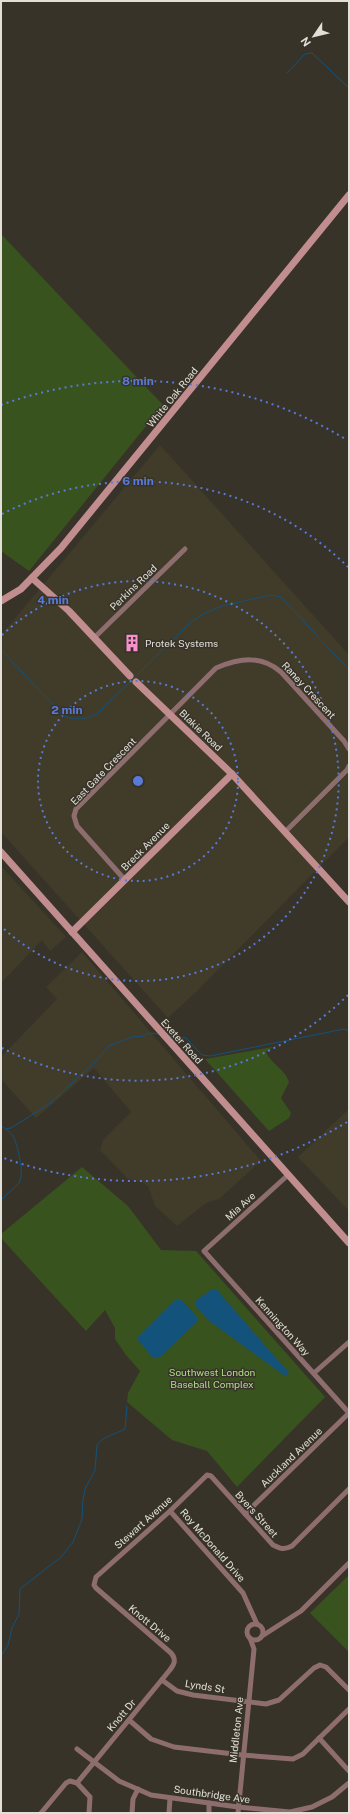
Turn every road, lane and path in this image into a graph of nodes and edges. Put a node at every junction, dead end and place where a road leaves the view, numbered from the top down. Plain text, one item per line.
1 (349, 195) edge
2 (185, 549) dead end
3 (32, 578) junction
4 (1, 601) edge
5 (94, 638) junction
6 (130, 676) joint
7 (136, 682) joint
8 (170, 714) junction
9 (349, 749) edge
10 (349, 766) edge
11 (232, 774) junction
12 (285, 832) junction
13 (1, 852) edge
14 (125, 880) junction
15 (349, 902) edge
16 (72, 932) junction
17 (288, 1174) junction
18 (349, 1243) edge
19 (204, 1251) joint
20 (349, 1342) edge
21 (314, 1373) junction
22 (349, 1413) edge
23 (207, 1474) joint
24 (349, 1489) edge
25 (170, 1511) junction
26 (245, 1514) junction
27 (349, 1563) edge
28 (94, 1585) joint
29 (251, 1614) junction
30 (250, 1626) junction
31 (260, 1626) junction
32 (271, 1630) junction
33 (261, 1637) junction
34 (250, 1638) junction
35 (254, 1649) junction
36 (162, 1680) junction
37 (349, 1690) edge
38 (248, 1701) junction
39 (349, 1709) edge
40 (129, 1720) junction
41 (319, 1738) junction
42 (77, 1749) dead end
43 (242, 1755) junction
44 (94, 1762) junction
45 (349, 1771) edge
46 (77, 1783) junction
47 (349, 1783) edge
48 (138, 1789) junction
49 (170, 1798) junction
50 (209, 1803) junction
51 (238, 1810) edge
52 (41, 1813) edge
53 (89, 1813) edge
54 (132, 1813) edge
55 (169, 1813) edge
56 (208, 1813) edge

1 - 3 street, White Oak Road
2 - 5 street, Perkins Road
3 - 4 street, White Oak Road
3 - 5 street, Blakie Road
5 - 6 street, Blakie Road
6 - 7 street, Blakie Road
7 - 8 street, Blakie Road
8 - 9 street, Raney Crescent
8 - 11 street, Blakie Road
8 - 14 street, East Gate Crescent
10 - 12 street
11 - 12 street, Blakie Road
11 - 14 street, Breck Avenue
12 - 15 street, Blakie Road
13 - 16 street, Exeter Road
14 - 16 street, Breck Avenue
16 - 17 street, Exeter Road
17 - 18 street, Exeter Road
17 - 19 street, Mia Ave
19 - 21 street, Kennington Way
20 - 21 street
21 - 22 street, Kennington Way
22 - 26 street, Auckland Avenue
23 - 25 street, Stewart Avenue
23 - 26 street, Byers Street
24 - 26 street, Byers Street
25 - 28 street, Stewart Avenue
25 - 29 street, Roy McDonald Drive
27 - 32 street
28 - 36 street, Knott Drive
29 - 30 street
29 - 31 street
30 - 31 street
30 - 34 street
31 - 32 street
31 - 33 street
32 - 33 street
33 - 34 street
33 - 35 street
34 - 35 street
35 - 38 street, Middleton Ave
36 - 38 street, Lynds St
36 - 40 street, Knott Dr
37 - 38 street, Lynds St
38 - 43 street, Middleton Ave
39 - 41 street
40 - 43 street
40 - 44 street, Knott Dr
41 - 43 street
41 - 45 street
42 - 44 street, Southbridge Ave
43 - 51 street, Middleton Ave
44 - 46 street, Knott Dr
44 - 48 street, Southbridge Ave
46 - 52 street
46 - 53 street
47 - 51 street, Southbridge Ave
48 - 49 street, Southbridge Ave
48 - 54 street
49 - 50 street, Southbridge Ave
49 - 55 street
50 - 51 street, Southbridge Ave
50 - 56 street

